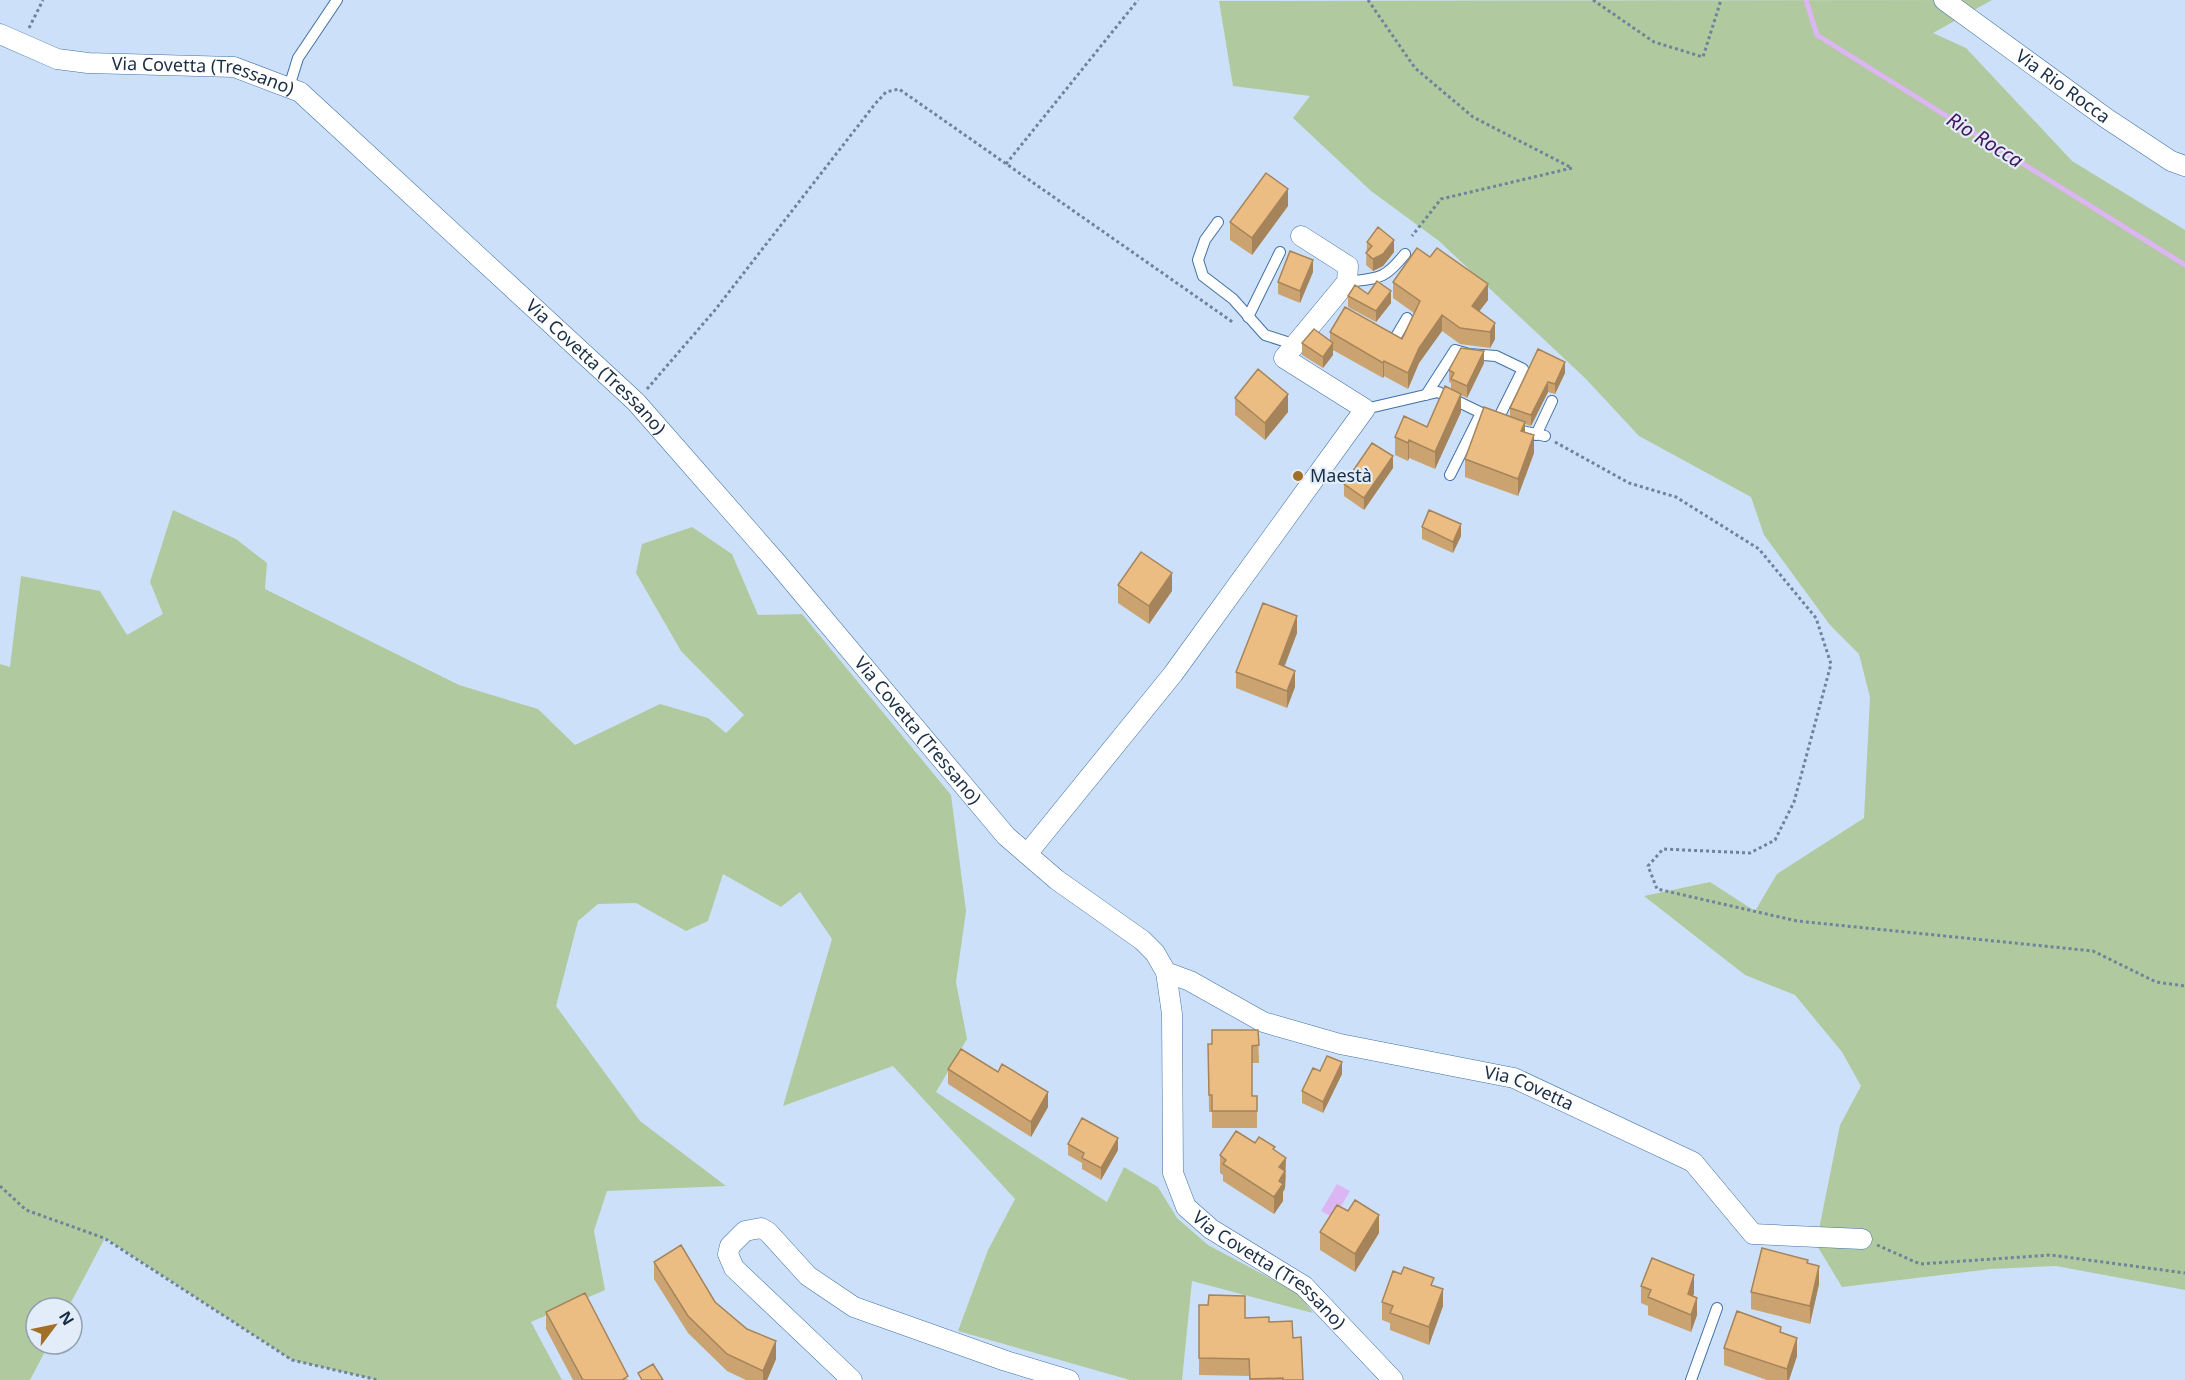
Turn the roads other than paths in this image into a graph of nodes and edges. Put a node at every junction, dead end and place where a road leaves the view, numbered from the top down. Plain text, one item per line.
1 (337, 0) edge
2 (1944, 0) edge
3 (0, 34) edge
4 (289, 87) junction
5 (2185, 166) edge
6 (1218, 222) dead end
7 (1301, 236) dead end
8 (1280, 252) dead end
9 (1405, 254) dead end
10 (1347, 282) junction
11 (1248, 317) junction
12 (1407, 318) dead end
13 (1375, 330) edge
14 (1293, 344) junction
15 (1426, 394) junction
16 (1552, 401) dead end
17 (1365, 409) junction
18 (1481, 413) junction
19 (1497, 421) junction
20 (1450, 475) dead end
21 (1027, 854) junction
22 (1166, 972) junction
23 (1862, 1239) road end
24 (1718, 1308) dead end
25 (852, 1380) edge
26 (1069, 1380) edge
27 (1393, 1380) edge
28 (1691, 1380) edge

1 - 4 lane
2 - 5 street, Via Rio Rocca
3 - 4 street, Via Covetta (Tressano)
4 - 21 street, Via Covetta (Tressano)
6 - 11 lane
7 - 10 street
8 - 11 lane
9 - 10 lane
10 - 14 street
11 - 14 lane
12 - 13 lane
14 - 17 street
15 - 17 lane
15 - 18 lane
15 - 19 lane
16 - 19 lane
17 - 21 street
18 - 19 lane
18 - 20 lane
21 - 22 street, Via Covetta (Tressano)
22 - 23 street, Via Covetta
22 - 27 street, Via Covetta (Tressano)
24 - 28 lane
25 - 26 street

